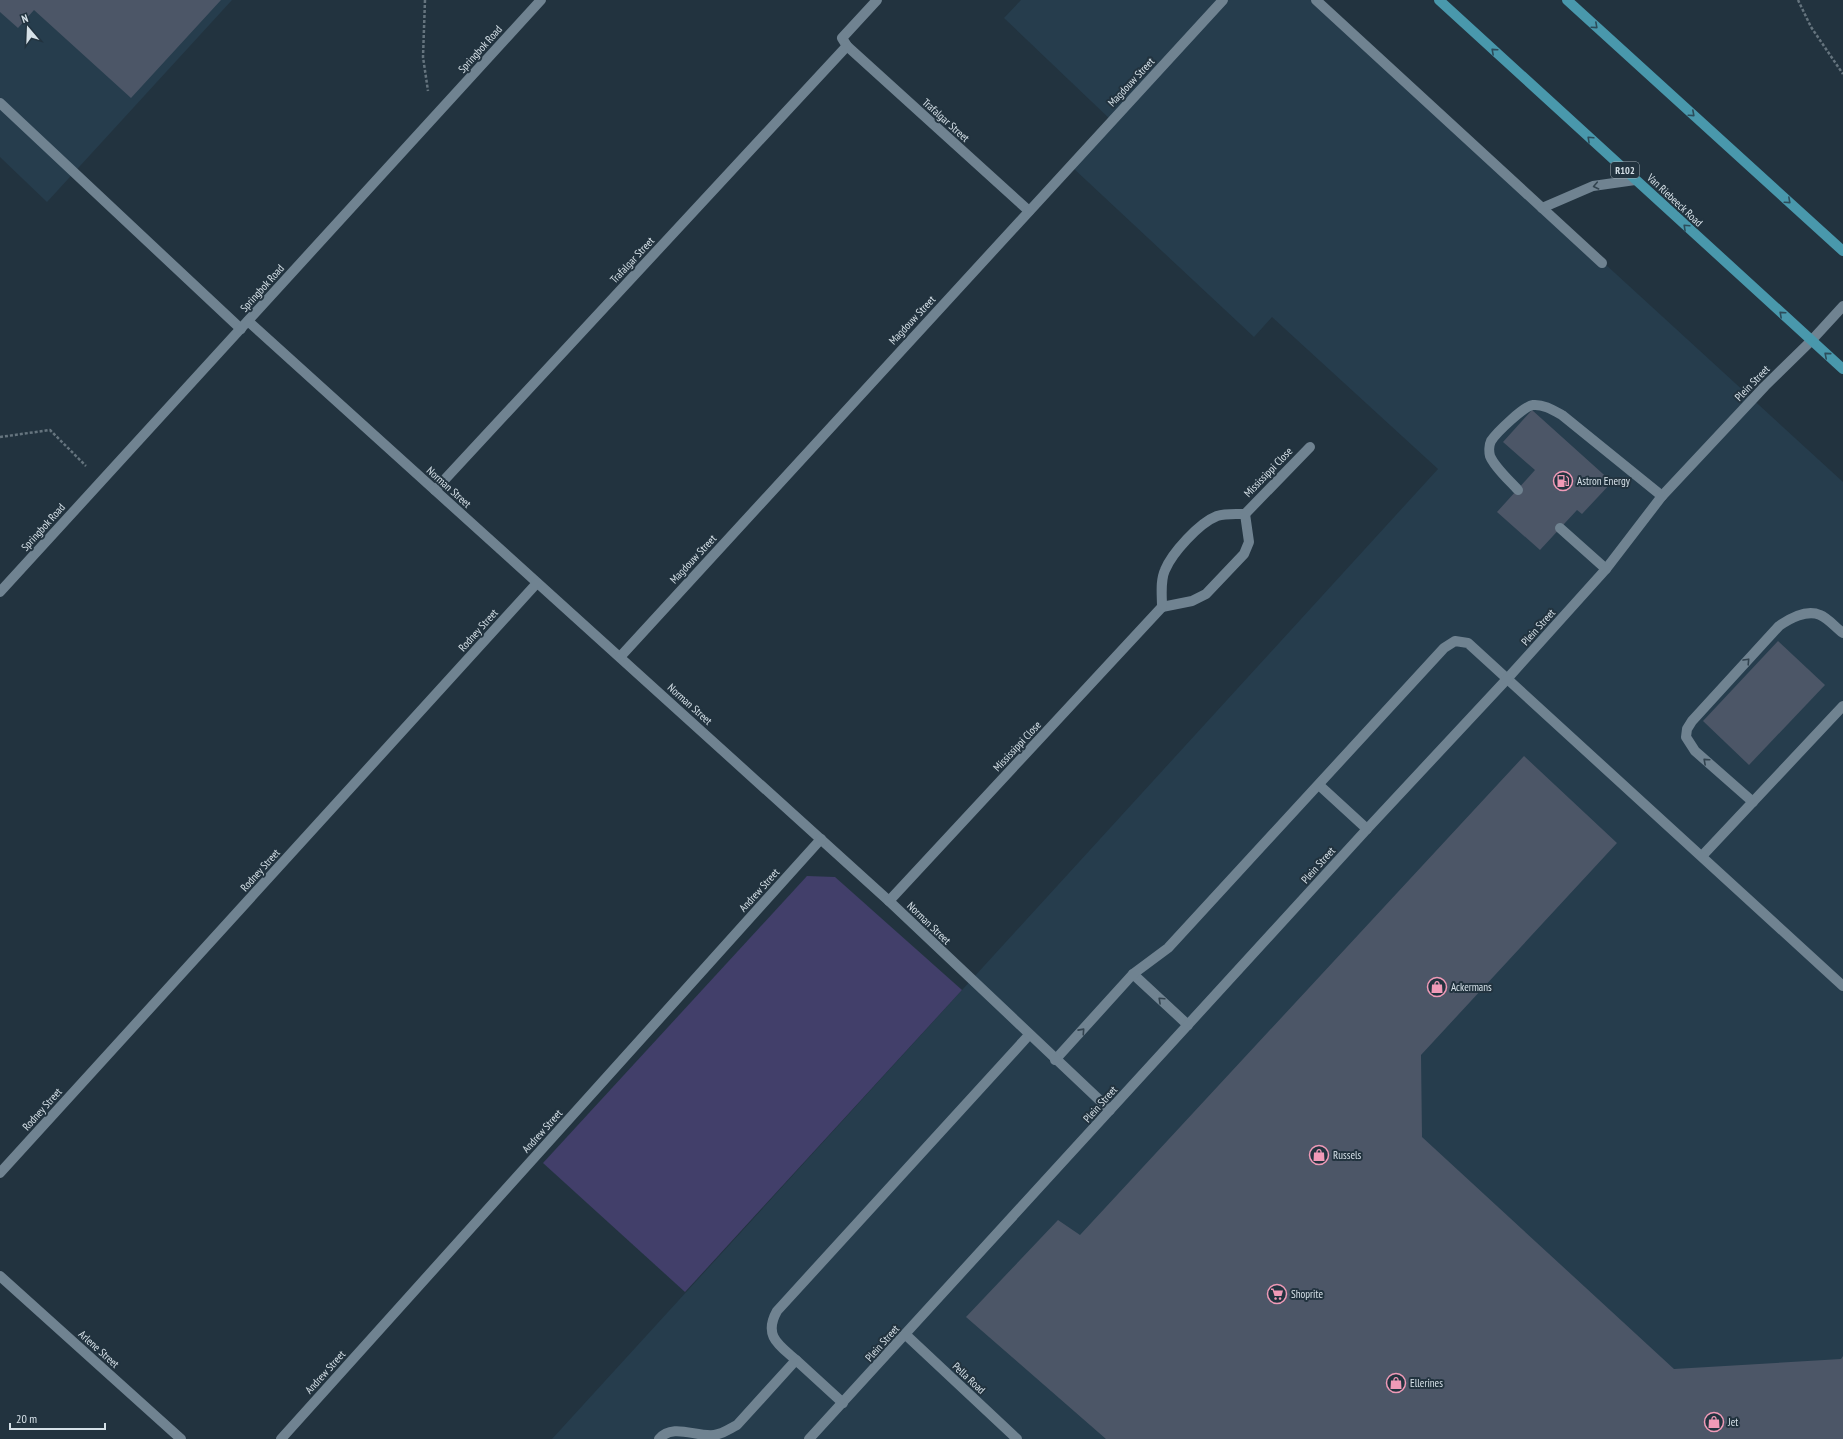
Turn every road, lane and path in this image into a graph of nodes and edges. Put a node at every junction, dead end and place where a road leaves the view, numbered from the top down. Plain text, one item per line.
1 (425, 0) edge
2 (541, 0) edge
3 (877, 0) edge
4 (1223, 0) edge
5 (1316, 0) edge
6 (1439, 0) edge
7 (1567, 0) edge
8 (1798, 0) edge
9 (847, 46) junction
10 (1843, 74) edge
11 (0, 103) edge
12 (432, 119) junction
13 (1635, 180) junction
14 (1542, 208) junction
15 (1029, 211) junction
16 (1843, 252) edge
17 (1602, 263) dead end
18 (1843, 306) edge
19 (244, 325) junction
20 (1811, 341) junction
21 (1843, 369) edge
22 (0, 437) edge
23 (1310, 447) dead end
24 (101, 482) junction
25 (435, 490) junction
26 (1518, 490) dead end
27 (1662, 496) junction
28 (1245, 514) junction
29 (1560, 528) dead end
30 (1606, 569) junction
31 (537, 583) junction
32 (0, 592) edge
33 (1162, 607) junction
34 (1843, 633) edge
35 (620, 657) junction
36 (1507, 679) junction
37 (1843, 706) edge
38 (1319, 785) junction
39 (1753, 802) junction
40 (1367, 829) junction
41 (821, 839) junction
42 (1702, 856) junction
43 (890, 901) junction
44 (1133, 974) junction
45 (1843, 986) edge
46 (1188, 1025) junction
47 (1029, 1035) junction
48 (1055, 1060) junction
49 (1110, 1110) junction
50 (0, 1173) edge
51 (0, 1276) edge
52 (906, 1335) junction
53 (796, 1360) junction
54 (843, 1403) junction
55 (181, 1439) edge
56 (281, 1439) edge
57 (659, 1439) edge
58 (809, 1439) edge
59 (1017, 1439) edge

1 - 12 path
2 - 12 street, Springbok Road
3 - 9 street
4 - 15 street, Magdouw Street
5 - 14 street
13 -> 6 main road, Van Riebeeck Road / R102
7 -> 16 main road
8 - 10 path
9 - 15 street, Trafalgar Street
9 - 25 street, Trafalgar Street
11 - 19 street, Norman Street
12 - 19 street, Springbok Road
13 -> 14 street
20 -> 13 main road, Van Riebeeck Road / R102
14 - 17 street
15 - 35 street, Magdouw Street
18 - 20 street, Plein Street
19 - 24 street, Springbok Road
19 - 25 street, Norman Street
21 -> 20 main road, Van Riebeeck Road / R102
20 - 27 street, Plein Street
22 - 24 path
23 - 28 street, Mississippi Close
24 - 32 street, Springbok Road
25 - 31 street, Norman Street
26 - 27 street
27 - 30 street, Plein Street
28 - 33 street, Mississippi Close
28 - 33 street, Mississippi Close
29 - 30 street
30 - 36 street, Plein Street
31 - 35 street, Norman Street
31 - 50 street, Rodney Street
33 - 43 street, Mississippi Close
39 -> 34 street
35 - 41 street, Norman Street
36 - 38 street
36 - 40 street, Plein Street
36 - 42 street
37 - 39 street
38 - 40 street
38 - 44 street
39 - 42 street
40 - 46 street, Plein Street
41 - 43 street, Norman Street
41 - 56 street, Andrew Street
42 - 45 street
43 - 47 street, Norman Street
46 -> 44 street
48 -> 44 street
46 - 49 street, Plein Street
47 - 48 street, Norman Street
47 - 53 street
48 - 49 street, Norman Street
49 - 52 street, Plein Street
51 - 55 street, Arlene Street
52 - 54 street, Plein Street
52 - 59 street, Pella Road
53 - 54 street
53 - 57 street
54 - 58 street, Plein Street

